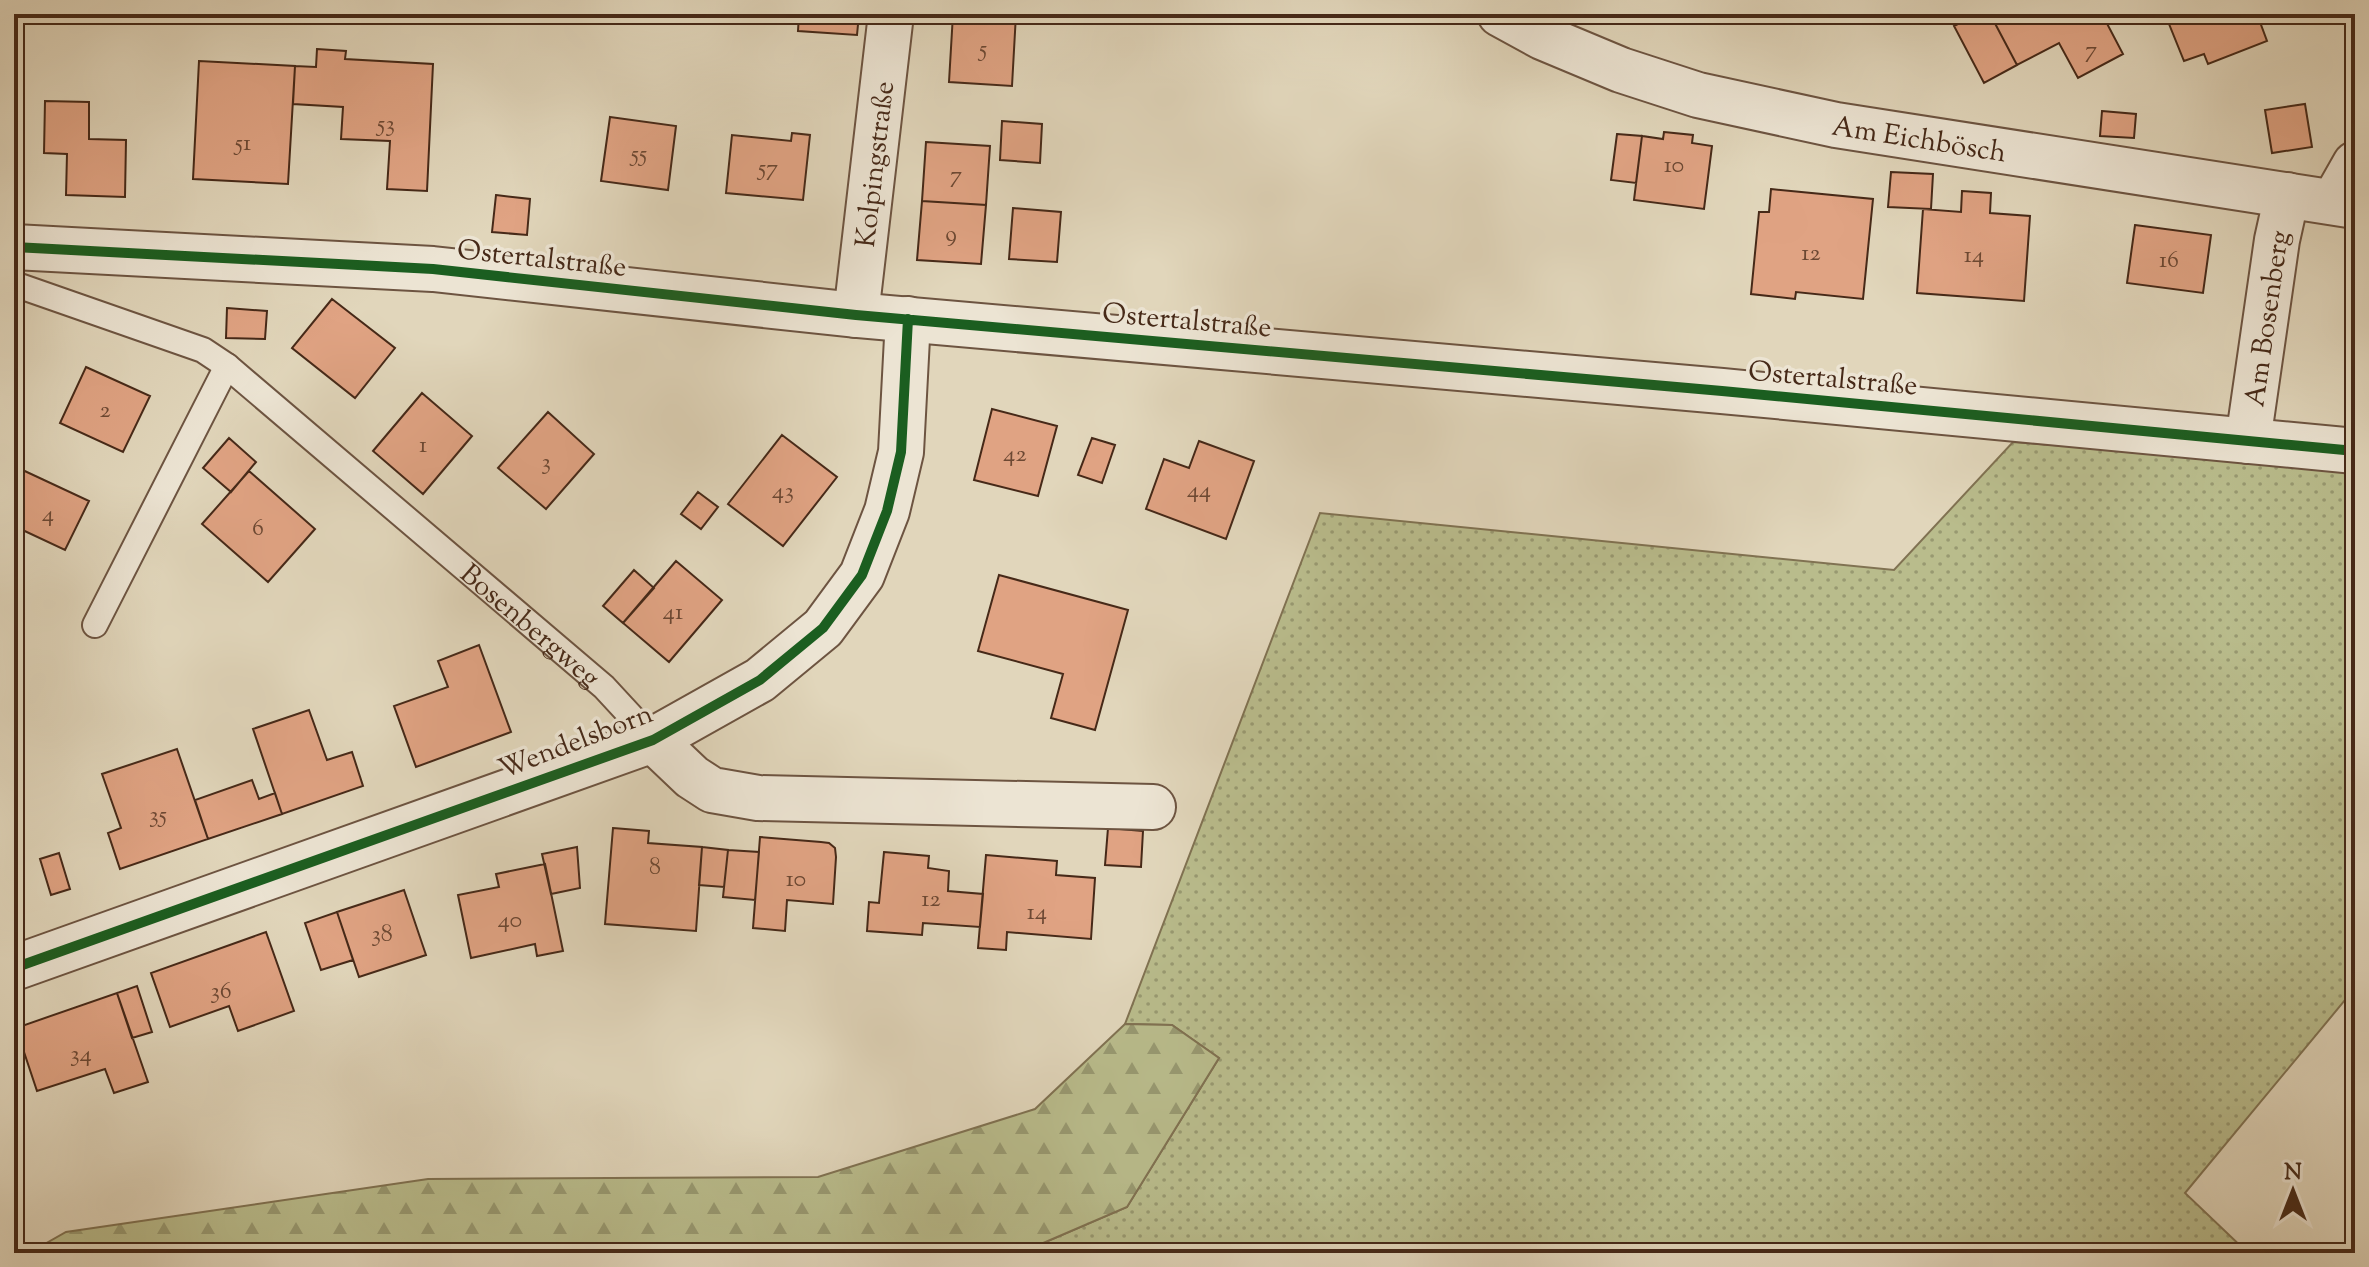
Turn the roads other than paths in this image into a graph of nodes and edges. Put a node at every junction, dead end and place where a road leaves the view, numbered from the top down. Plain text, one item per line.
1 (891, 14) edge
2 (1500, 14) edge
3 (2348, 190) edge
4 (2287, 195) junction
5 (14, 247) edge
6 (14, 284) edge
7 (856, 315) junction
8 (908, 319) junction
9 (227, 366) junction
10 (2248, 441) junction
11 (2355, 451) edge
12 (95, 625) dead end
13 (653, 740) junction
14 (1153, 807) dead end
15 (14, 968) edge

1 - 7 street, Kolpingstraße
2 - 4 street, Am Eichbösch
3 - 4 street, Am Eichbösch
4 - 10 street, Am Bosenberg
5 - 7 street, Ostertalstraße
6 - 9 lane, Bosenbergweg
7 - 8 street, Ostertalstraße
8 - 10 street, Ostertalstraße
8 - 13 street, Wendelsborn
9 - 12 lane
9 - 13 lane, Bosenbergweg
10 - 11 street, Ostertalstraße
13 - 14 street, Bosenbergweg
13 - 15 street, Wendelsborn

